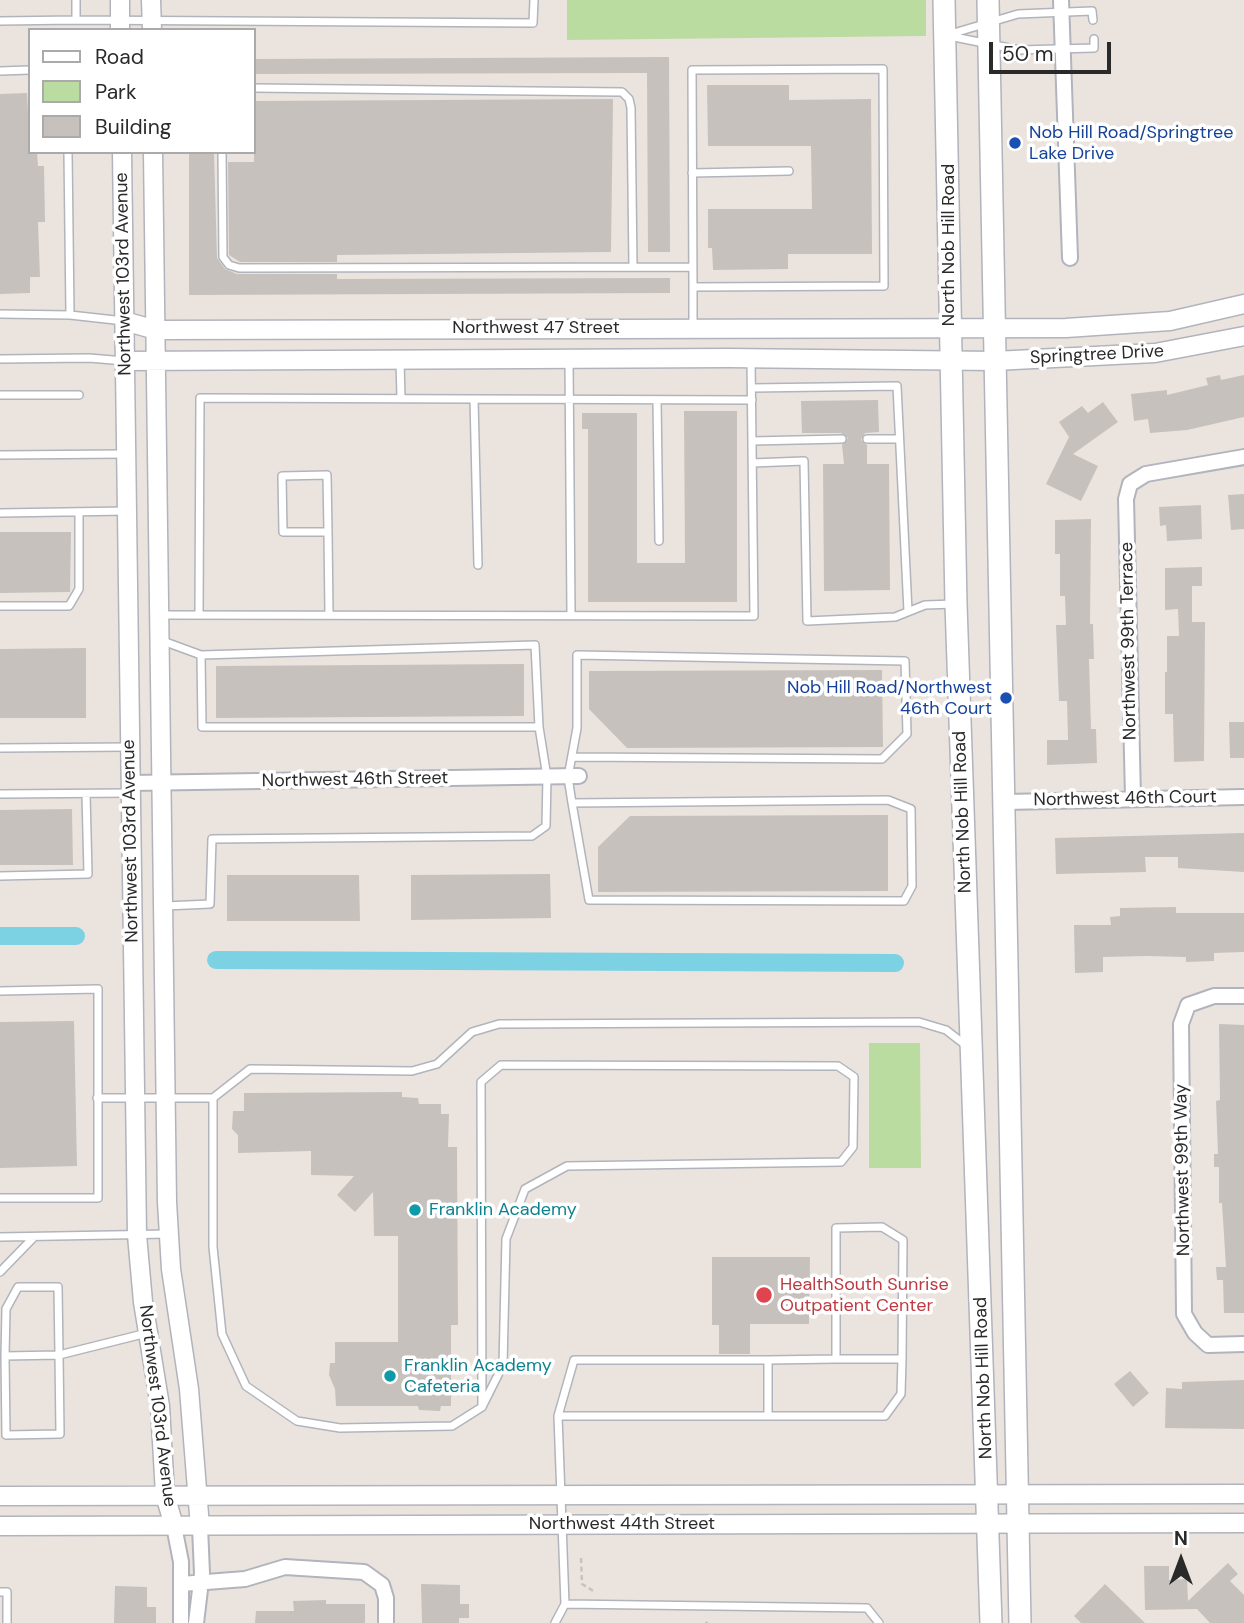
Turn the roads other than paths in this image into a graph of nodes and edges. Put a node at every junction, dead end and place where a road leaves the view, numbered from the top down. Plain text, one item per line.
1 (76, 0) edge
2 (120, 0) edge
3 (151, 0) edge
4 (534, 0) edge
5 (944, 0) edge
6 (988, 0) edge
7 (1061, 6) edge
8 (76, 20) junction
9 (1093, 20) dead end
10 (0, 21) edge
11 (988, 23) junction
12 (120, 25) edge
13 (152, 26) edge
14 (945, 35) junction
15 (1094, 39) dead end
16 (989, 44) junction
17 (1063, 48) junction
18 (28, 70) edge
19 (0, 71) edge
20 (256, 88) edge
21 (68, 154) edge
22 (122, 154) edge
23 (153, 154) edge
24 (222, 154) edge
25 (789, 171) dead end
26 (692, 173) junction
27 (1070, 258) dead end
28 (633, 268) junction
29 (693, 268) junction
30 (693, 287) junction
31 (1244, 304) edge
32 (0, 314) edge
33 (70, 315) junction
34 (124, 321) junction
35 (949, 326) junction
36 (994, 326) junction
37 (693, 327) junction
38 (729, 327) junction
39 (400, 329) junction
40 (156, 330) junction
41 (1244, 336) edge
42 (728, 358) junction
43 (0, 359) edge
44 (569, 359) junction
45 (751, 359) junction
46 (400, 360) junction
47 (125, 361) junction
48 (156, 361) junction
49 (994, 361) junction
50 (949, 362) junction
51 (751, 388) junction
52 (0, 395) edge
53 (79, 395) dead end
54 (401, 398) junction
55 (474, 399) junction
56 (570, 399) junction
57 (657, 400) junction
58 (751, 400) junction
59 (842, 439) dead end
60 (867, 439) dead end
61 (898, 439) junction
62 (752, 441) junction
63 (127, 454) junction
64 (0, 455) edge
65 (1244, 457) edge
66 (752, 463) junction
67 (127, 511) junction
68 (79, 512) junction
69 (0, 513) edge
70 (328, 532) junction
71 (659, 541) dead end
72 (478, 565) dead end
73 (956, 604) junction
74 (479, 605) dead end
75 (0, 606) edge
76 (908, 611) junction
77 (160, 615) junction
78 (200, 615) junction
79 (329, 615) junction
80 (479, 615) junction
81 (571, 615) junction
82 (160, 640) junction
83 (201, 655) junction
84 (539, 727) junction
85 (130, 747) junction
86 (0, 748) edge
87 (574, 757) junction
88 (547, 777) junction
89 (573, 777) junction
90 (162, 783) junction
91 (131, 788) junction
92 (0, 794) edge
93 (86, 794) junction
94 (1244, 797) edge
95 (1133, 798) junction
96 (1005, 802) junction
97 (572, 803) junction
98 (0, 876) edge
99 (164, 906) junction
100 (0, 991) edge
101 (1244, 996) edge
102 (972, 1050) junction
103 (135, 1096) junction
104 (167, 1097) junction
105 (97, 1098) junction
106 (213, 1098) junction
107 (0, 1198) edge
108 (169, 1234) junction
109 (137, 1235) junction
110 (0, 1237) edge
111 (34, 1237) junction
112 (0, 1272) edge
113 (148, 1333) junction
114 (1244, 1344) edge
115 (59, 1354) junction
116 (5, 1356) junction
117 (836, 1359) junction
118 (902, 1359) junction
119 (768, 1360) junction
120 (482, 1407) junction
121 (558, 1416) junction
122 (768, 1416) junction
123 (988, 1494) junction
124 (1244, 1494) edge
125 (165, 1495) junction
126 (195, 1495) junction
127 (1017, 1495) junction
128 (0, 1496) edge
129 (559, 1496) junction
130 (1244, 1523) edge
131 (561, 1524) junction
132 (989, 1524) junction
133 (1018, 1524) junction
134 (0, 1526) edge
135 (174, 1526) junction
136 (200, 1527) junction
137 (200, 1583) junction
138 (181, 1584) junction
139 (0, 1592) edge
140 (565, 1604) junction
141 (7, 1623) edge
142 (181, 1623) edge
143 (196, 1623) edge
144 (386, 1623) edge
145 (555, 1623) edge
146 (879, 1623) edge
147 (991, 1623) edge
148 (1020, 1623) edge

1 - 8 lane
2 - 12 street
3 - 13 street
4 - 13 lane
5 - 14 main road, North Nob Hill Road
6 - 11 main road, North Nob Hill Road
7 - 9 lane
7 - 11 lane
7 - 17 street
8 - 10 lane
8 - 12 lane
11 - 14 lane
11 - 16 main road, North Nob Hill Road
12 - 13 lane
14 - 16 lane
14 - 35 main road, North Nob Hill Road
15 - 17 lane
16 - 17 lane
16 - 36 main road, North Nob Hill Road
17 - 27 street
18 - 19 lane
20 - 28 lane
21 - 33 lane
22 - 34 street, Northwest 103rd Avenue
23 - 40 street, Northwest 103rd Avenue
24 - 28 lane
25 - 26 lane
26 - 29 lane
26 - 30 lane
28 - 29 lane
29 - 30 lane
30 - 37 lane
31 - 36 street, Northwest 47 Street
32 - 33 lane
33 - 34 lane
34 - 40 street, Northwest 47 Street
34 - 47 street, Northwest 103rd Avenue
35 - 36 street, Northwest 47 Street
35 - 38 street, Northwest 47 Street
35 - 50 main road, North Nob Hill Road
36 - 49 main road, North Nob Hill Road
37 - 38 street, Northwest 47 Street
37 - 39 street, Northwest 47 Street
38 - 42 street
39 - 40 street, Northwest 47 Street
39 - 46 street
40 - 48 street, Northwest 103rd Avenue
41 - 49 street, Springtree Drive
42 - 44 street, Northwest 47 Street
42 - 45 street, Northwest 47 Street
43 - 47 lane
44 - 46 street, Northwest 47 Street
44 - 56 lane
45 - 50 street, Northwest 47 Street
45 - 51 lane
46 - 48 street, Northwest 47 Street
46 - 54 lane
47 - 48 street, Northwest 47 Street
47 - 63 street, Northwest 103rd Avenue
48 - 77 street, Northwest 103rd Avenue
49 - 50 street, Springtree Drive
49 - 96 main road, North Nob Hill Road
50 - 73 main road, North Nob Hill Road
51 - 58 lane
51 - 61 lane
52 - 53 lane
54 - 55 lane
54 - 78 lane
55 - 56 lane
55 - 72 lane
56 - 57 lane
56 - 81 lane
57 - 58 lane
57 - 71 lane
58 - 62 lane
59 - 62 lane
60 - 61 lane
61 - 76 lane
62 - 66 lane
63 - 64 lane
63 - 67 street, Northwest 103rd Avenue
65 - 95 street, Northwest 99th Terrace
66 - 76 lane
66 - 81 lane
67 - 68 lane
67 - 85 street, Northwest 103rd Avenue
68 - 69 lane
68 - 75 lane
70 - 70 lane
70 - 79 lane
73 - 76 lane
73 - 102 main road, North Nob Hill Road
74 - 80 lane
77 - 78 lane
77 - 82 street, Northwest 103rd Avenue
78 - 79 lane
79 - 80 lane
80 - 81 lane
82 - 83 lane
82 - 90 street, Northwest 103rd Avenue
83 - 84 lane
83 - 84 lane
84 - 88 lane
85 - 86 lane
85 - 91 street, Northwest 103rd Avenue
87 - 87 lane
87 - 89 lane
88 - 89 street, Northwest 46th Street
88 - 90 street, Northwest 46th Street
88 - 99 lane
89 - 97 lane
90 - 91 street, Northwest 46th Street
90 - 99 street, Northwest 103rd Avenue
91 - 93 lane
91 - 103 street, Northwest 103rd Avenue
92 - 93 lane
93 - 98 lane
94 - 95 street, Northwest 46th Court
95 - 96 street, Northwest 46th Court
96 - 127 main road, North Nob Hill Road
97 - 97 lane
99 - 104 street, Northwest 103rd Avenue
100 - 105 lane
101 - 114 street, Northwest 99th Way
102 - 106 lane
102 - 123 main road, North Nob Hill Road
103 - 104 lane
103 - 105 lane
103 - 109 street, Northwest 103rd Avenue
104 - 106 lane
104 - 108 street, Northwest 103rd Avenue
105 - 107 lane
106 - 120 lane
108 - 109 lane
108 - 126 street, Northwest 103rd Avenue
109 - 111 lane
109 - 113 street, Northwest 103rd Avenue
110 - 111 lane
111 - 112 lane
113 - 115 lane
113 - 125 street, Northwest 103rd Avenue
115 - 116 lane
115 - 116 lane
115 - 116 lane
117 - 118 lane
117 - 118 lane
117 - 119 lane
118 - 122 lane
119 - 121 lane
119 - 122 lane
120 - 120 lane
121 - 122 lane
121 - 129 lane
123 - 127 street, Northwest 44th Street
123 - 129 street, Northwest 44th Street
123 - 132 main road, North Nob Hill Road
124 - 127 street, Northwest 44th Street
125 - 126 street, Northwest 44th Street
125 - 128 street, Northwest 44th Street
125 - 135 street, Northwest 103rd Avenue
126 - 129 street, Northwest 44th Street
126 - 136 street, Northwest 103rd Avenue
127 - 133 main road, North Nob Hill Road
129 - 131 lane
130 - 133 street, Northwest 44th Street
131 - 132 street, Northwest 44th Street
131 - 136 street, Northwest 44th Street
131 - 140 lane
132 - 133 street, Northwest 44th Street
132 - 147 main road, North Nob Hill Road
133 - 148 main road, North Nob Hill Road
134 - 135 street, Northwest 44th Street
135 - 136 street, Northwest 44th Street
135 - 138 street
136 - 137 street
137 - 138 street
137 - 143 street
137 - 144 street
138 - 142 street
139 - 141 lane
140 - 145 lane
140 - 146 lane

